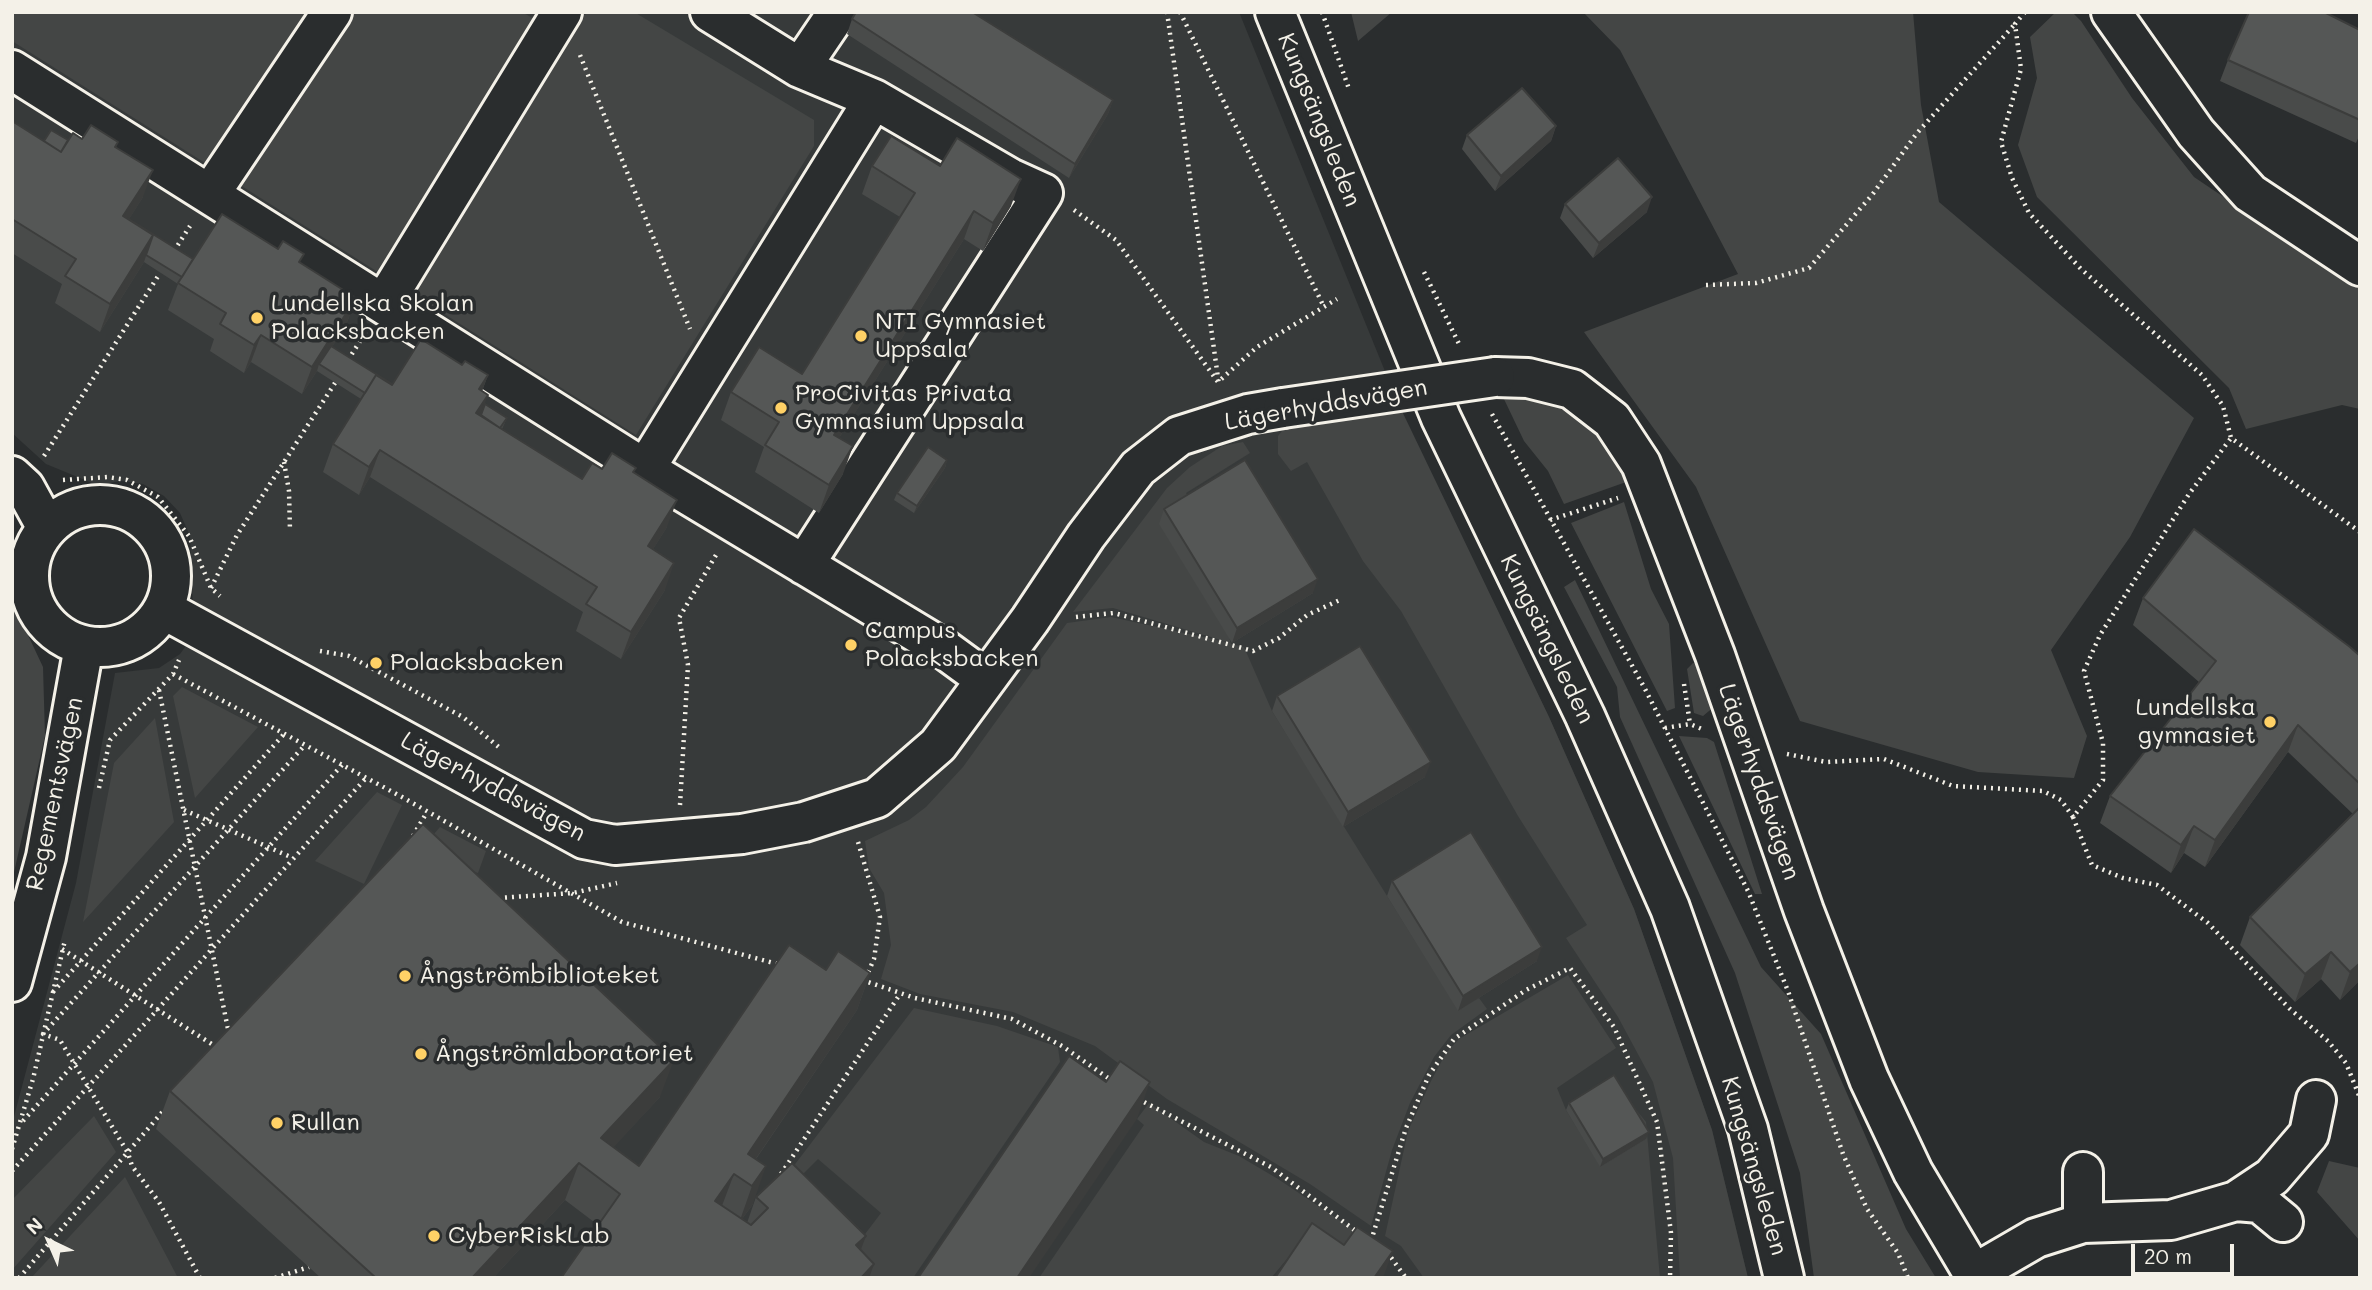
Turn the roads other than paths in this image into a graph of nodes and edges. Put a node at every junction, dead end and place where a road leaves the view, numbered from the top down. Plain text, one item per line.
1 (332, 12) edge
2 (710, 12) edge
3 (838, 12) edge
4 (1275, 12) edge
5 (2111, 12) edge
6 (556, 21) edge
7 (800, 68) junction
8 (12, 70) edge
9 (874, 99) junction
10 (210, 194) junction
11 (2360, 265) edge
12 (384, 303) junction
13 (645, 469) junction
14 (19, 482) edge
15 (47, 528) junction
16 (804, 565) junction
17 (178, 617) junction
18 (84, 646) junction
19 (985, 679) junction
20 (12, 982) edge
21 (2316, 1100) dead end
22 (2083, 1172) dead end
23 (2236, 1201) junction
24 (2283, 1222) dead end
25 (2083, 1223) junction
26 (1975, 1276) edge
27 (1784, 1278) edge

1 - 10 street
2 - 7 street
3 - 7 street
4 - 27 street, Kungsängsleden
5 - 11 street
6 - 12 street
7 - 9 street
8 - 10 street
9 - 13 street
9 - 16 street
10 - 12 street
12 - 13 street
13 - 16 street
14 - 15 street
15 - 17 street
15 - 18 street
16 - 19 street
17 - 18 street
17 - 19 street, Lägerhyddsvägen
18 - 20 street, Regementsvägen
19 - 26 street, Lägerhyddsvägen, bridge
21 - 23 street
22 - 25 street
23 - 24 street
23 - 25 street
25 - 26 street

